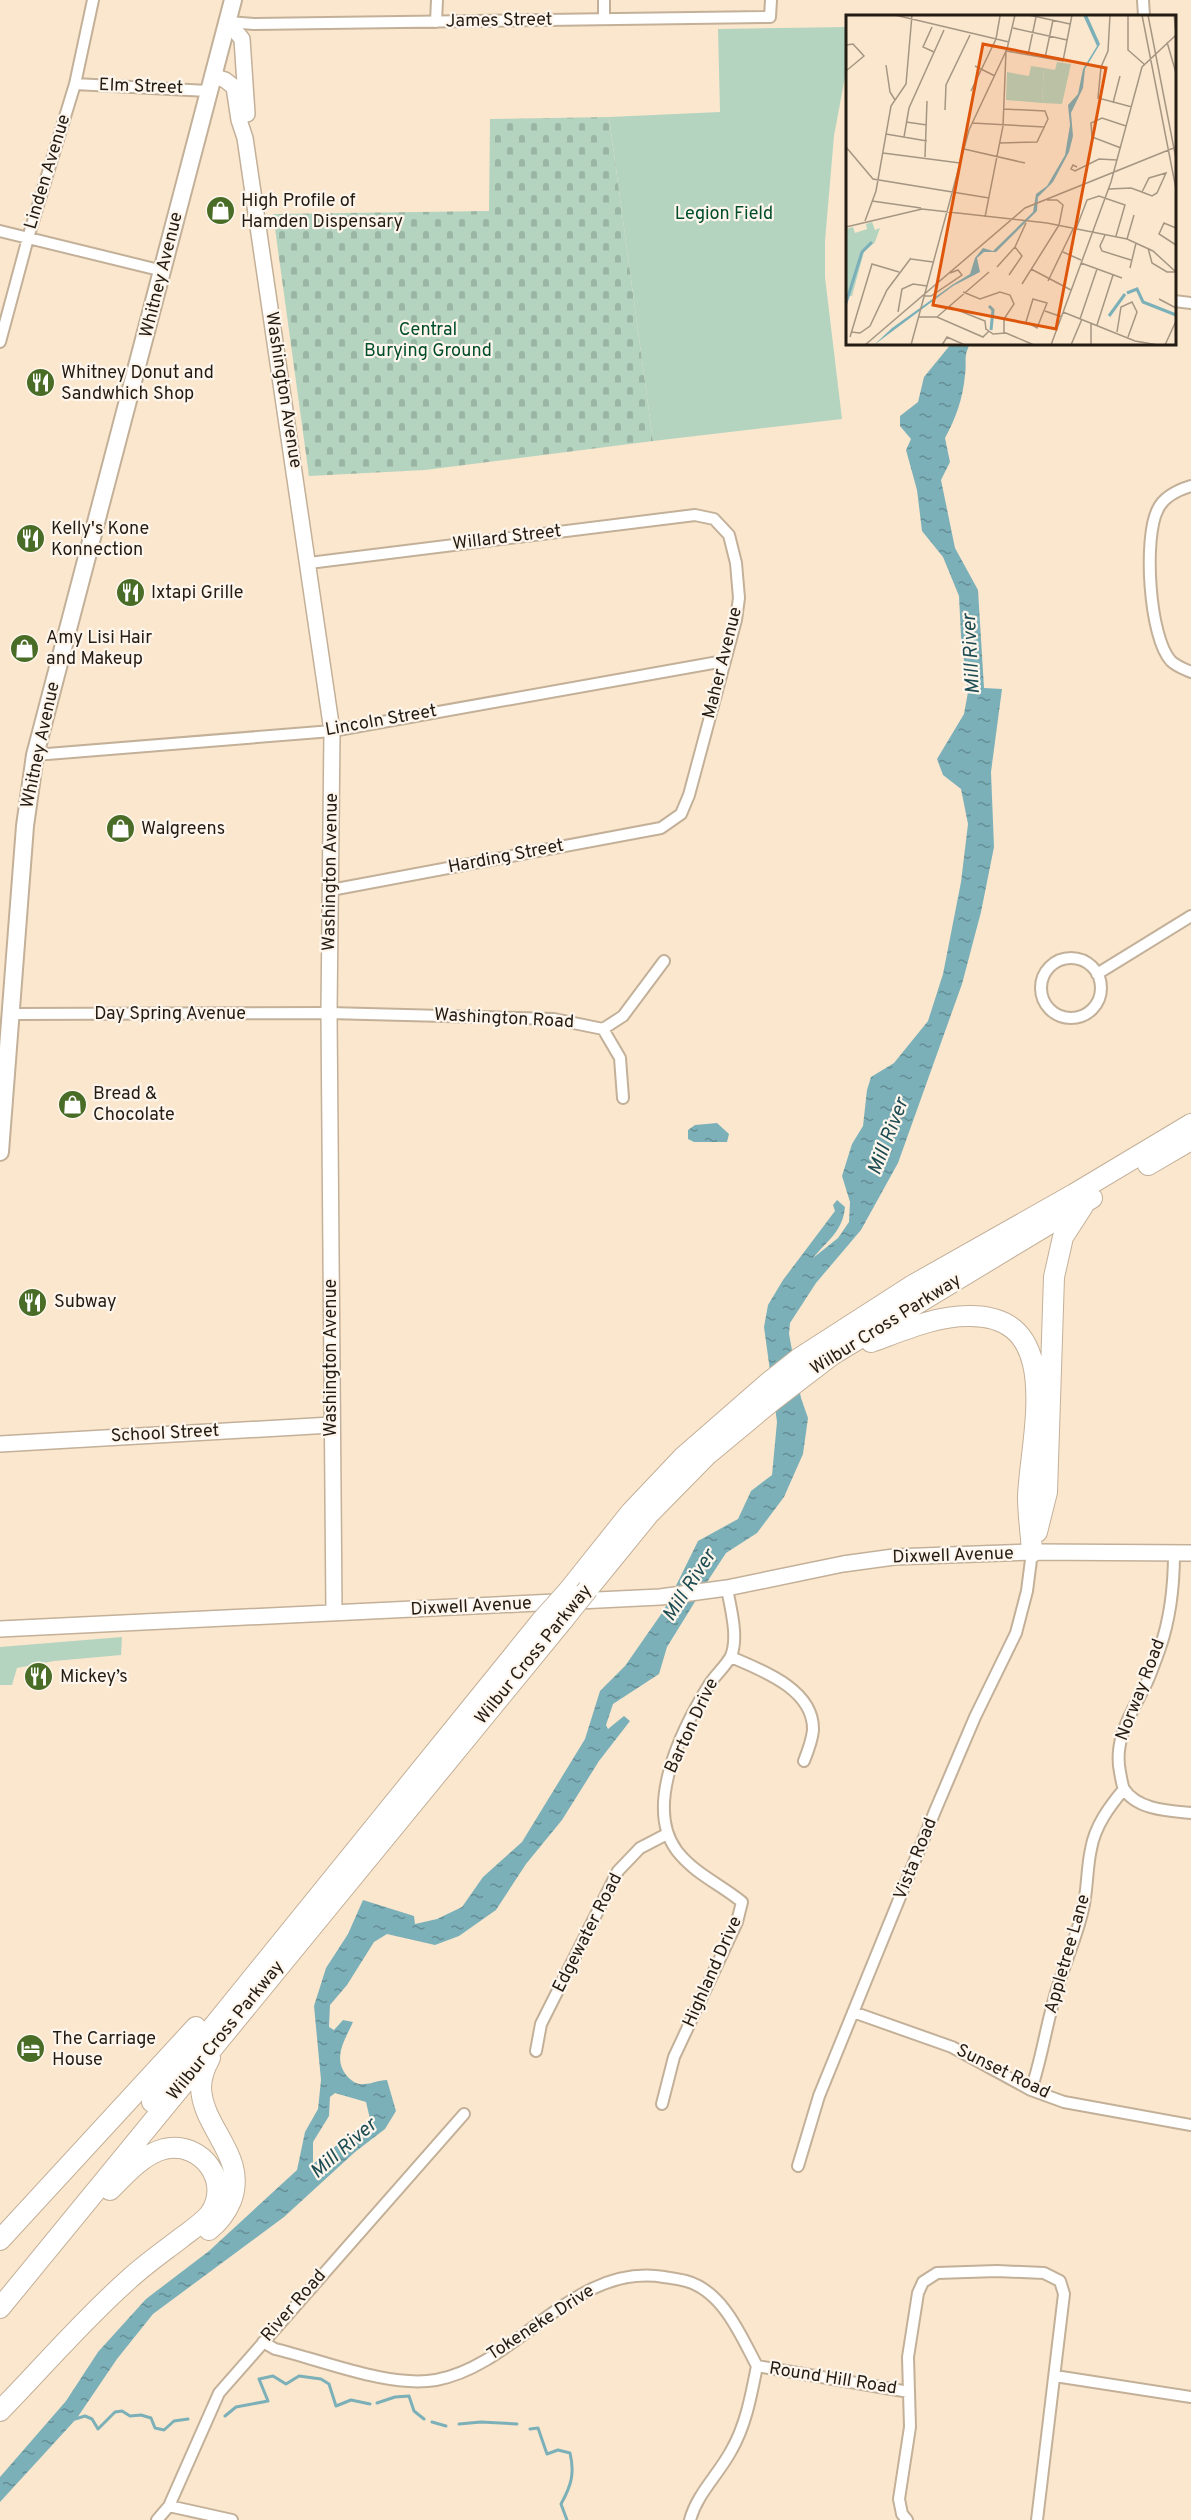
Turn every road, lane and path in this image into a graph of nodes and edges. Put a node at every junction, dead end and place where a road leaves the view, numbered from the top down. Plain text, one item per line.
1 (93, 0) edge
2 (233, 0) edge
3 (437, 0) edge
4 (604, 0) edge
5 (771, 0) edge
6 (1143, 0) edge
7 (1144, 15) edge
8 (604, 19) junction
9 (228, 22) junction
10 (436, 22) junction
11 (75, 84) junction
12 (211, 84) junction
13 (245, 138) junction
14 (0, 231) edge
15 (28, 238) junction
16 (164, 271) junction
17 (1176, 301) edge
18 (1191, 303) edge
19 (0, 342) edge
20 (1191, 486) edge
21 (706, 516) joint
22 (309, 562) junction
23 (724, 661) junction
24 (1191, 672) edge
25 (332, 731) junction
26 (35, 755) junction
27 (677, 818) joint
28 (332, 890) junction
29 (1191, 916) edge
30 (664, 962) dead end
31 (1097, 974) junction
32 (329, 1013) junction
33 (11, 1014) junction
34 (603, 1029) junction
35 (623, 1098) dead end
36 (1191, 1124) edge
37 (1191, 1140) edge
38 (0, 1150) edge
39 (1086, 1202) junction
40 (832, 1355) junction
41 (770, 1392) junction
42 (331, 1425) junction
43 (0, 1444) edge
44 (1032, 1552) junction
45 (1174, 1553) junction
46 (1191, 1553) edge
47 (727, 1588) junction
48 (334, 1613) junction
49 (0, 1629) edge
50 (731, 1656) junction
51 (804, 1761) dead end
52 (1124, 1789) junction
53 (1191, 1813) edge
54 (667, 1834) junction
55 (228, 2005) junction
56 (854, 2012) junction
57 (219, 2040) junction
58 (536, 2051) dead end
59 (1031, 2090) junction
60 (662, 2104) dead end
61 (464, 2114) dead end
62 (1191, 2125) edge
63 (798, 2166) dead end
64 (67, 2226) junction
65 (0, 2240) edge
66 (0, 2288) edge
67 (0, 2308) edge
68 (263, 2342) junction
69 (757, 2366) junction
70 (1055, 2376) junction
71 (909, 2392) junction
72 (1191, 2397) edge
73 (0, 2411) edge
74 (0, 2427) edge
75 (169, 2506) junction
76 (157, 2520) edge
77 (232, 2520) edge
78 (690, 2520) edge
79 (907, 2520) edge
80 (1037, 2520) edge

1 - 11 street, Linden Avenue
2 - 9 main road, Whitney Avenue
3 - 10 street
4 - 8 street
5 - 8 street, James Street
6 - 7 street
8 - 10 street, James Street
9 - 10 street, James Street
9 - 12 main road, Whitney Avenue
9 - 13 street, Washington Avenue
11 - 12 street, Elm Street
11 - 15 street, Linden Avenue
12 - 13 street, Washington Avenue
12 - 16 main road, Whitney Avenue
13 - 22 street, Washington Avenue
14 - 15 street
15 - 16 street
15 - 19 street, Linden Avenue
16 - 26 main road, Whitney Avenue
17 - 18 street
20 - 24 street
21 - 22 street, Willard Street
21 - 23 street, Maher Avenue
22 - 25 street, Washington Avenue
23 - 25 street, Lincoln Street
23 - 27 street, Maher Avenue
25 - 26 street, Lincoln Street
25 - 28 street, Washington Avenue
26 - 33 main road, Whitney Avenue
27 - 28 street, Harding Street
28 - 32 street, Washington Avenue
29 - 31 street
30 - 34 street
31 - 31 street
32 - 33 street, Day Spring Avenue
32 - 34 street, Washington Road
32 - 42 street, Washington Avenue
33 - 38 main road, Whitney Avenue
34 - 35 street
36 - 41 highway, Wilbur Cross Parkway
37 - 39 highway, Wilbur Cross Parkway
39 - 40 highway, Wilbur Cross Parkway
39 - 44 highway
40 - 41 highway, Wilbur Cross Parkway
40 - 44 highway
41 - 55 highway, Wilbur Cross Parkway, bridge
41 - 57 highway, Wilbur Cross Parkway, bridge
42 - 43 street, School Street
42 - 48 street, Washington Avenue
44 - 45 street, Dixwell Avenue
44 - 47 street, Dixwell Avenue
44 - 56 street, Vista Road
45 - 46 street, Dixwell Avenue
45 - 52 street, Norway Road
47 - 48 street, Dixwell Avenue
47 - 50 street
48 - 49 street, Dixwell Avenue
50 - 51 street
50 - 54 street, Barton Drive
52 - 53 street
52 - 59 street, Appletree Lane
54 - 58 street, Edgewater Road
54 - 60 street, Highland Drive
55 - 65 highway
55 - 66 highway, Wilbur Cross Parkway
56 - 59 street, Sunset Road
56 - 63 street, Vista Road
57 - 64 highway, Wilbur Cross Parkway
57 - 74 highway
59 - 62 street, Sunset Road
61 - 68 street, River Road
64 - 67 highway, Wilbur Cross Parkway
64 - 73 highway
68 - 69 street, Tokeneke Drive
68 - 75 street, River Road
69 - 71 street, Round Hill Road
69 - 78 street
70 - 71 street, Round Hill Road
70 - 72 street
70 - 80 street, Round Hill Road
71 - 79 street, Round Hill Road
75 - 76 street, River Road
75 - 77 street

